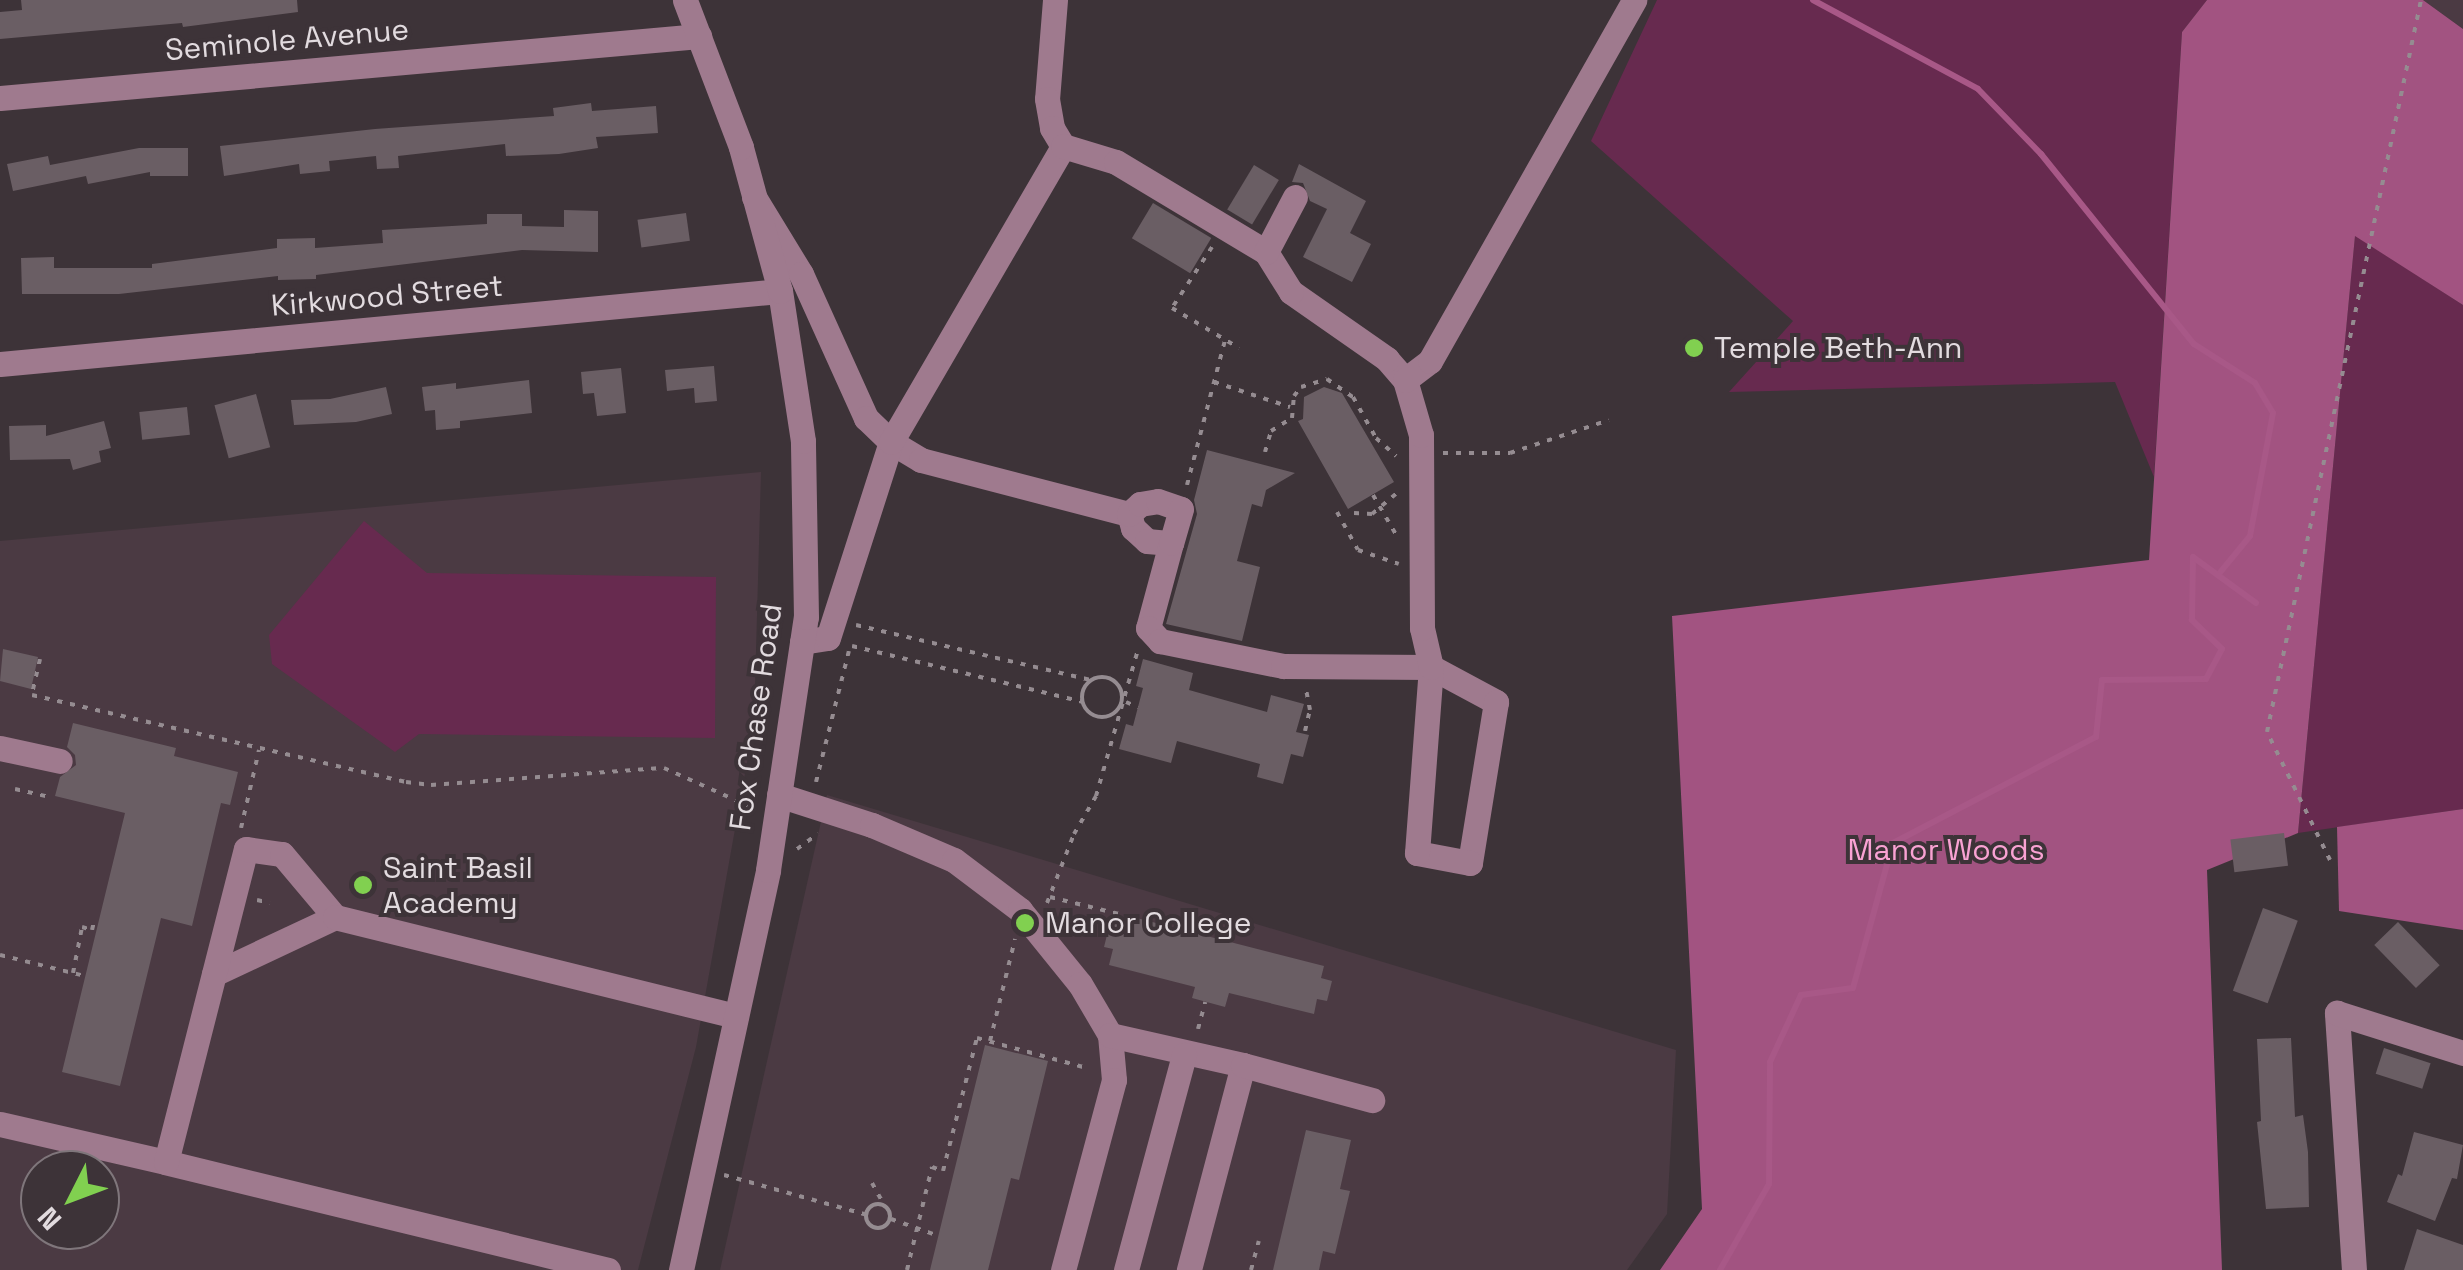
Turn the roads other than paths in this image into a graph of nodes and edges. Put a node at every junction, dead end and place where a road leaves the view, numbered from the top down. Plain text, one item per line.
1 (685, 0) edge
2 (1054, 0) edge
3 (1634, 0) edge
4 (699, 36) junction
5 (0, 98) edge
6 (1064, 146) junction
7 (754, 197) junction
8 (1296, 198) dead end
9 (1266, 252) junction
10 (780, 291) junction
11 (0, 364) edge
12 (1404, 380) junction
13 (891, 442) junction
14 (1129, 514) junction
15 (1171, 543) junction
16 (829, 636) junction
17 (1431, 667) junction
18 (0, 748) edge
19 (60, 761) dead end
20 (771, 804) junction
21 (335, 917) junction
22 (214, 974) junction
23 (736, 1016) junction
24 (1110, 1035) junction
25 (2463, 1053) edge
26 (1189, 1054) junction
27 (1243, 1065) junction
28 (1372, 1100) dead end
29 (0, 1124) edge
30 (166, 1162) junction
31 (608, 1270) edge
32 (681, 1270) edge
33 (1062, 1270) edge
34 (1126, 1270) edge
35 (1189, 1270) edge
36 (2354, 1270) edge

1 - 4 street, Fox Chase Road
2 - 6 street
3 - 12 street
4 - 5 street, Seminole Avenue
4 - 7 street, Fox Chase Road
6 - 9 street
6 - 13 street
7 - 10 street, Fox Chase Road
7 - 13 street
8 - 9 street
9 - 12 street
10 - 11 street, Kirkwood Street
10 - 16 street, Fox Chase Road
12 - 17 street
13 - 14 street
13 - 16 street
14 - 15 street
14 - 15 street
15 - 17 street
16 - 20 street, Fox Chase Road
17 - 17 street
18 - 19 street
20 - 23 street, Fox Chase Road
20 - 24 street
21 - 22 street
21 - 22 street
21 - 23 street
22 - 30 street
23 - 32 street, Fox Chase Road
24 - 26 street
24 - 33 street
25 - 36 street
26 - 27 street
26 - 34 street
27 - 28 street
27 - 35 street
29 - 30 street
30 - 31 street

